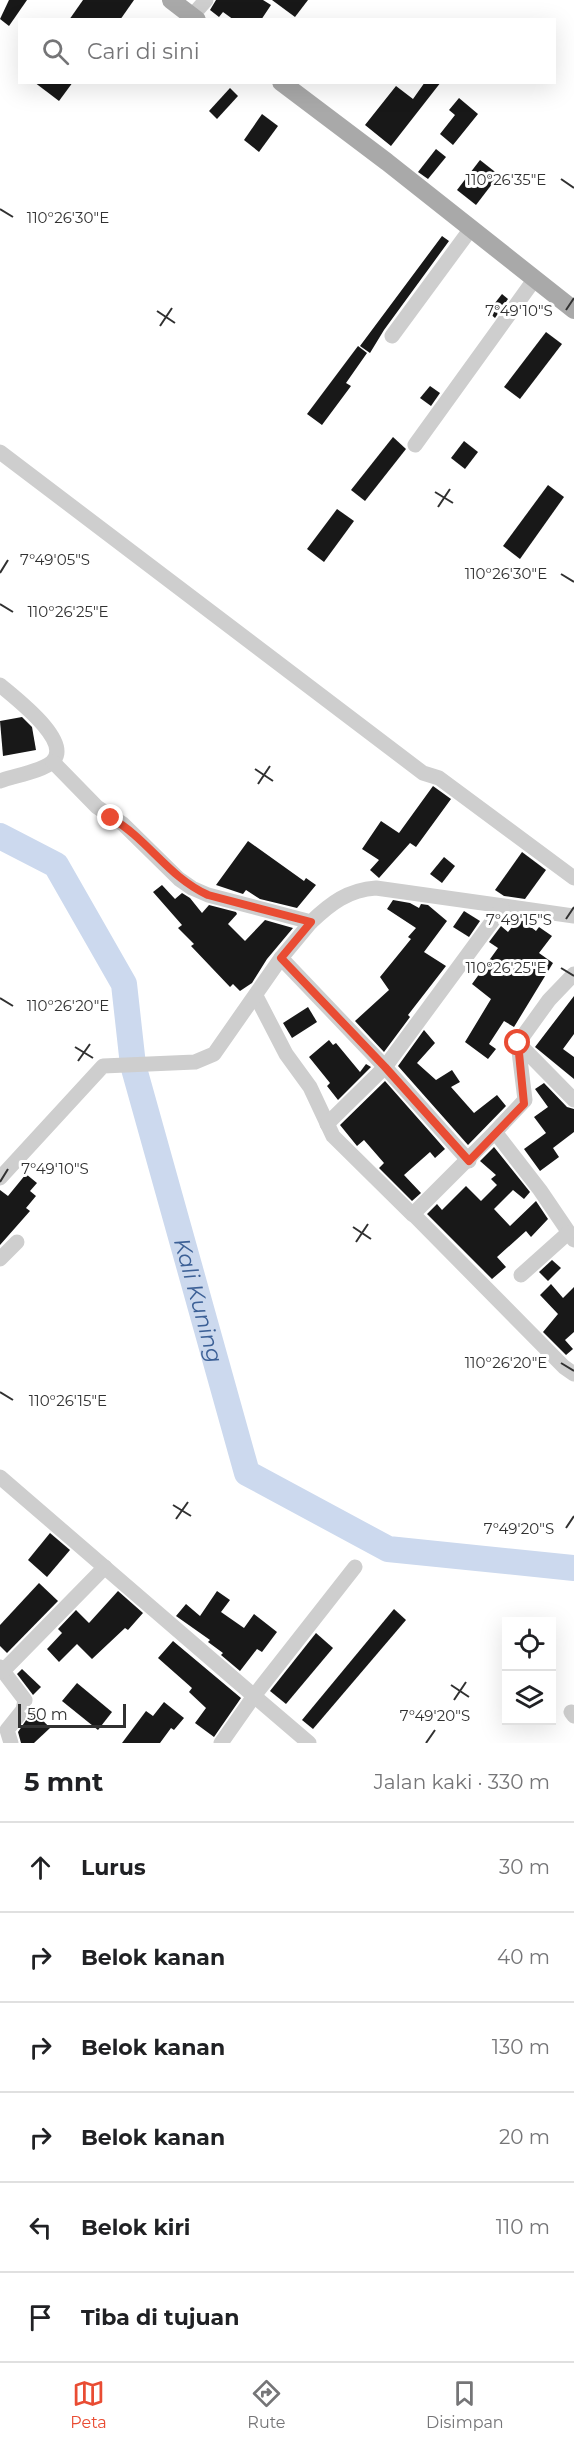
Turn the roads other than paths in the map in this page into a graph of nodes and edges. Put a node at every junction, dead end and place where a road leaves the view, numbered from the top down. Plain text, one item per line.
1 (171, 0) edge
2 (206, 0) edge
3 (195, 18) edge
4 (284, 84) edge
5 (470, 230) junction
6 (534, 280) junction
7 (574, 310) edge
8 (392, 336) dead end
9 (415, 446) dead end
10 (0, 452) edge
11 (0, 685) edge
12 (53, 762) junction
13 (0, 781) edge
14 (574, 878) edge
15 (502, 908) junction
16 (574, 916) edge
17 (311, 922) junction
18 (281, 958) junction
19 (574, 974) edge
20 (256, 996) junction
21 (518, 1043) junction
22 (385, 1067) junction
23 (574, 1100) edge
24 (327, 1124) junction
25 (495, 1132) junction
26 (469, 1161) junction
27 (0, 1178) edge
28 (413, 1215) junction
29 (571, 1237) edge
30 (17, 1242) dead end
31 (0, 1259) edge
32 (521, 1275) dead end
33 (571, 1366) edge
34 (0, 1477) edge
35 (105, 1567) junction
36 (355, 1567) dead end
37 (1, 1669) edge
38 (254, 1696) junction
39 (11, 1743) edge
40 (221, 1743) edge
41 (309, 1743) edge

1 - 3 main road
2 - 3 street
4 - 5 main road
5 - 6 main road
5 - 8 street
6 - 7 main road
6 - 9 street
10 - 14 street
11 - 12 street
12 - 13 street
12 - 17 street
15 - 16 street
15 - 17 street
15 - 22 street
17 - 18 street
18 - 20 street
18 - 22 street
19 - 21 street
20 - 24 street
20 - 27 street
21 - 23 street
21 - 25 street
22 - 24 street
22 - 26 street
24 - 28 street
25 - 26 street
25 - 29 street
26 - 28 street
28 - 33 street
29 - 32 street
30 - 31 street
34 - 35 street
35 - 37 street
35 - 38 street
36 - 38 street
37 - 39 street
38 - 40 street
38 - 41 street

